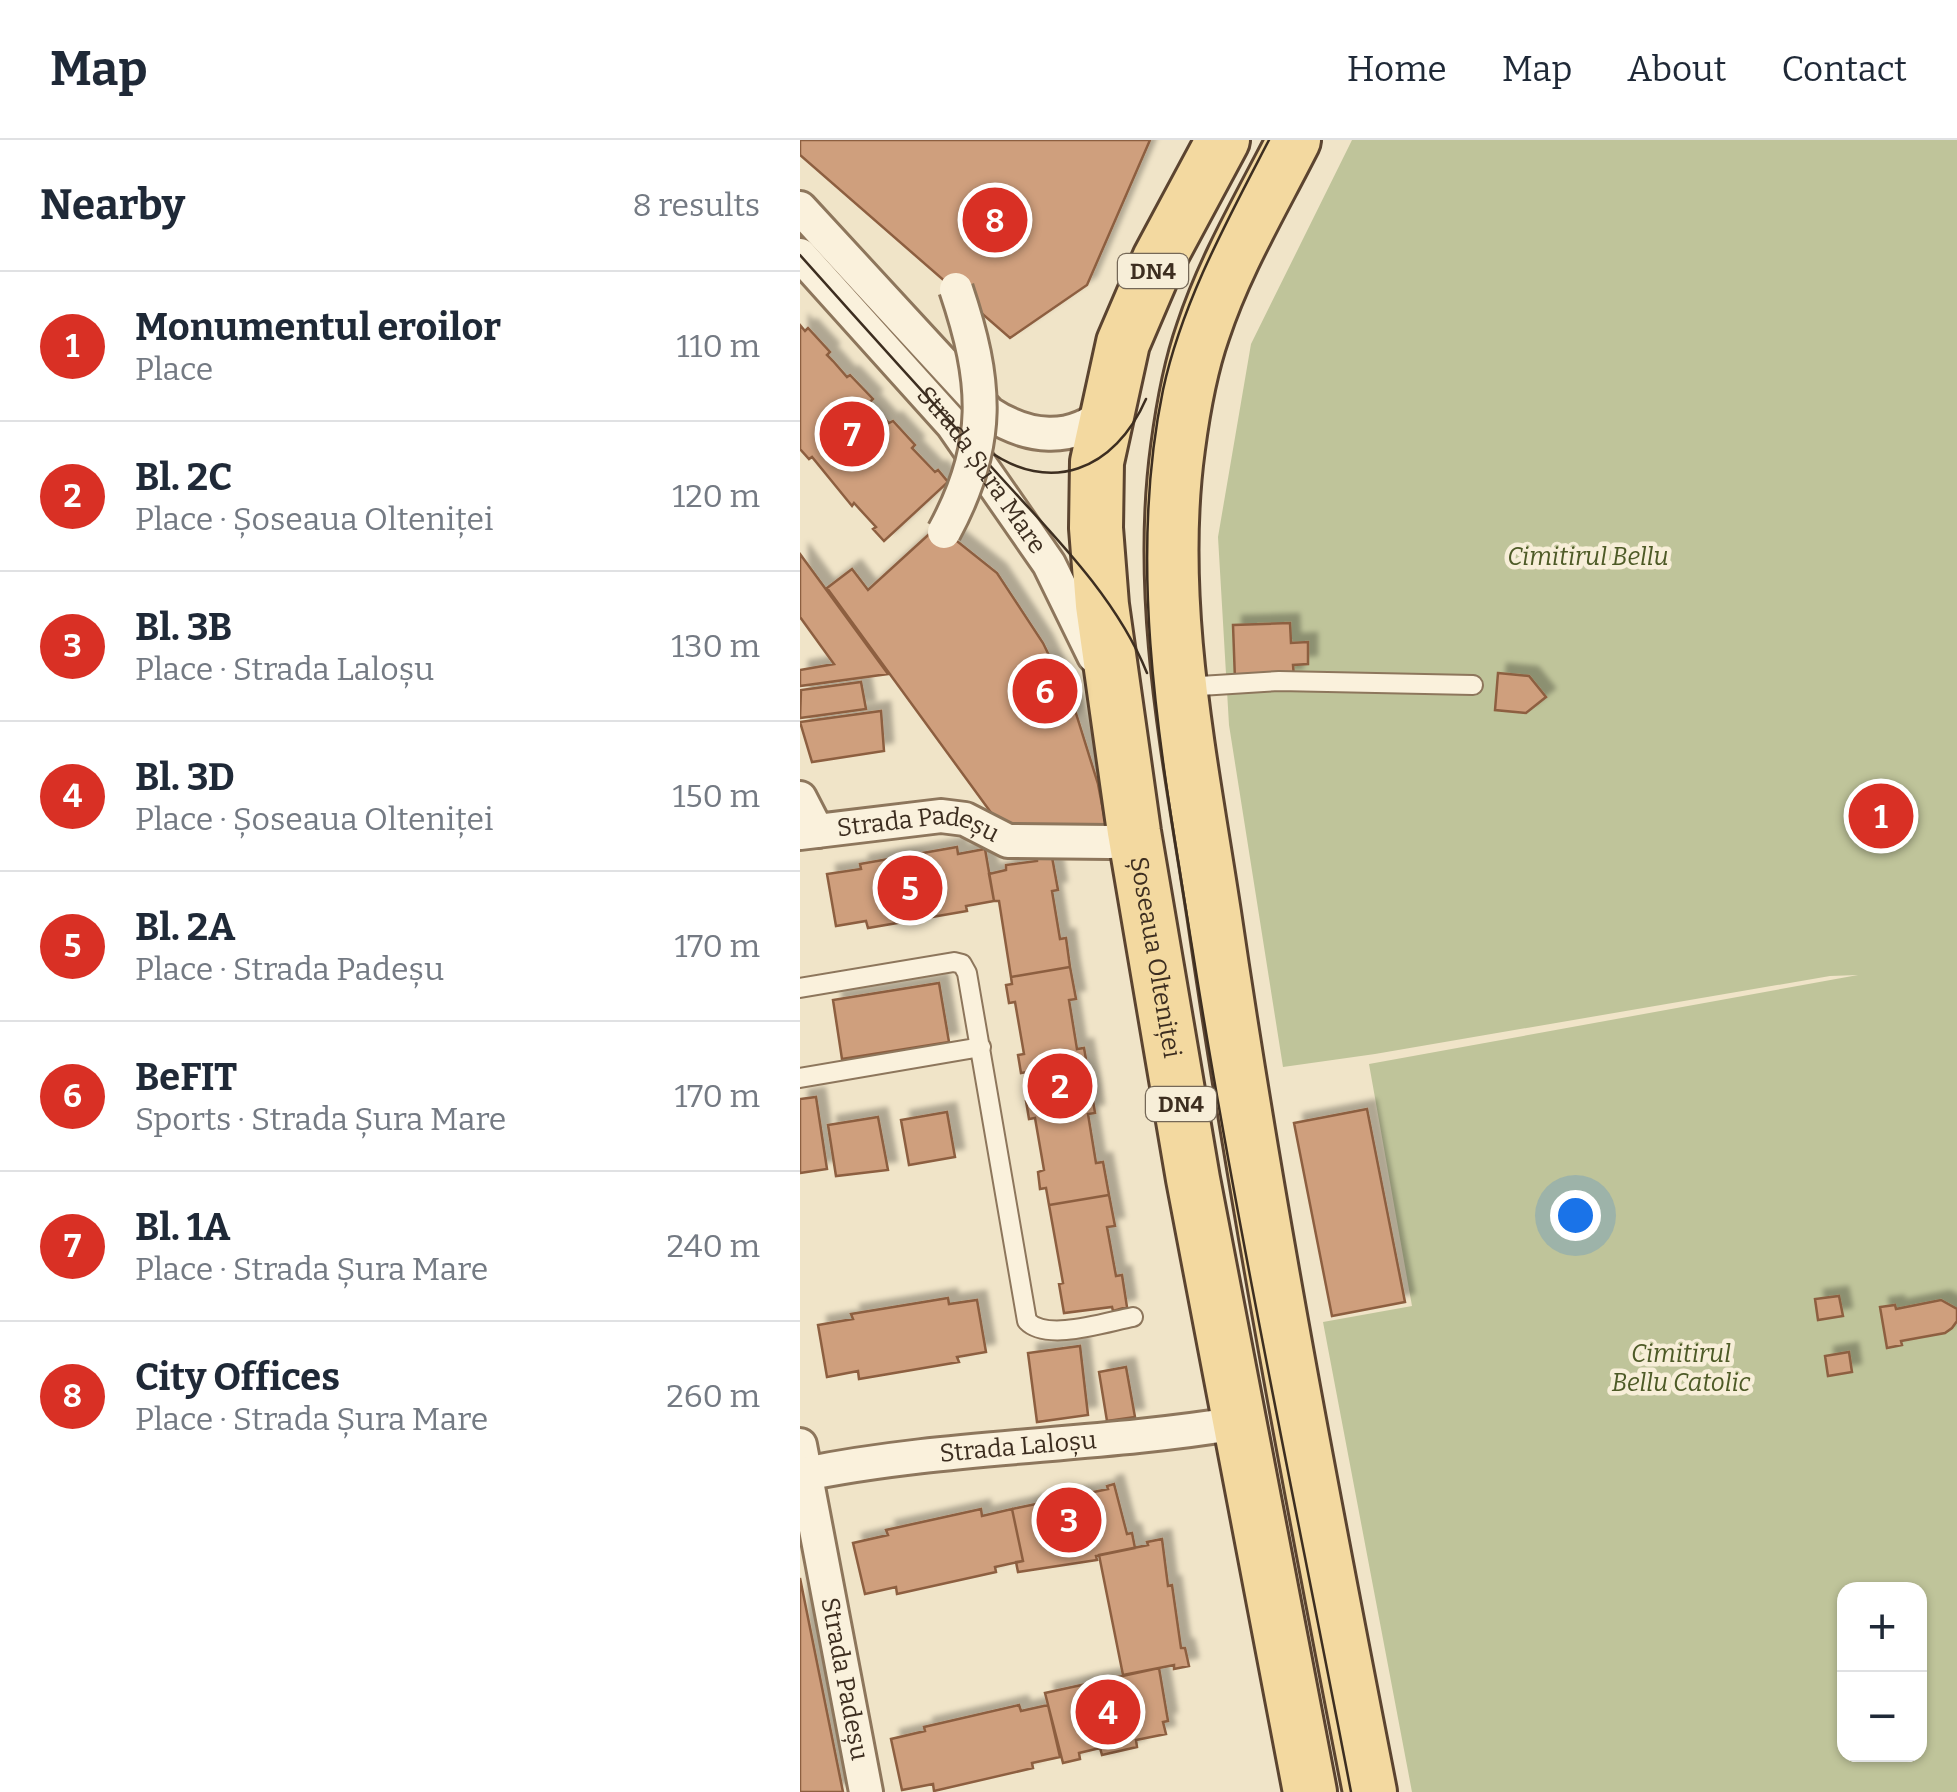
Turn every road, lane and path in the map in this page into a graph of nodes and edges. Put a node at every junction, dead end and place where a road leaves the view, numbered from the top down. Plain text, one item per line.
1 (1223, 140) edge
2 (1294, 140) edge
3 (800, 208) edge
4 (800, 255) edge
5 (956, 289) dead end
6 (1108, 412) junction
7 (944, 532) dead end
8 (1473, 685) dead end
9 (1182, 687) junction
10 (1116, 718) junction
11 (800, 798) edge
12 (808, 832) edge
13 (1134, 832) junction
14 (800, 988) edge
15 (980, 1047) junction
16 (800, 1078) edge
17 (1133, 1317) dead end
18 (1238, 1423) junction
19 (802, 1465) edge
20 (866, 1792) edge
21 (1310, 1792) edge
22 (1370, 1792) edge

1 - 6 main road, Șoseaua Olteniței / DN4
2 - 9 main road, DN4
3 - 6 street, Strada Șura Mare
4 - 10 street, Strada Șura Mare
5 - 7 street, bridge
6 - 10 main road, Șoseaua Olteniței / DN4
8 - 9 lane
9 - 22 main road, DN4
10 - 13 main road, Șoseaua Olteniței / DN4
11 - 12 street, Strada Padeșu
12 - 13 street, Strada Padeșu
13 - 18 main road, Șoseaua Olteniței / DN4
14 - 15 lane
15 - 16 lane
15 - 17 lane
18 - 19 street, Strada Laloșu
18 - 21 main road, Șoseaua Olteniței / DN4
19 - 20 street, Strada Padeșu

